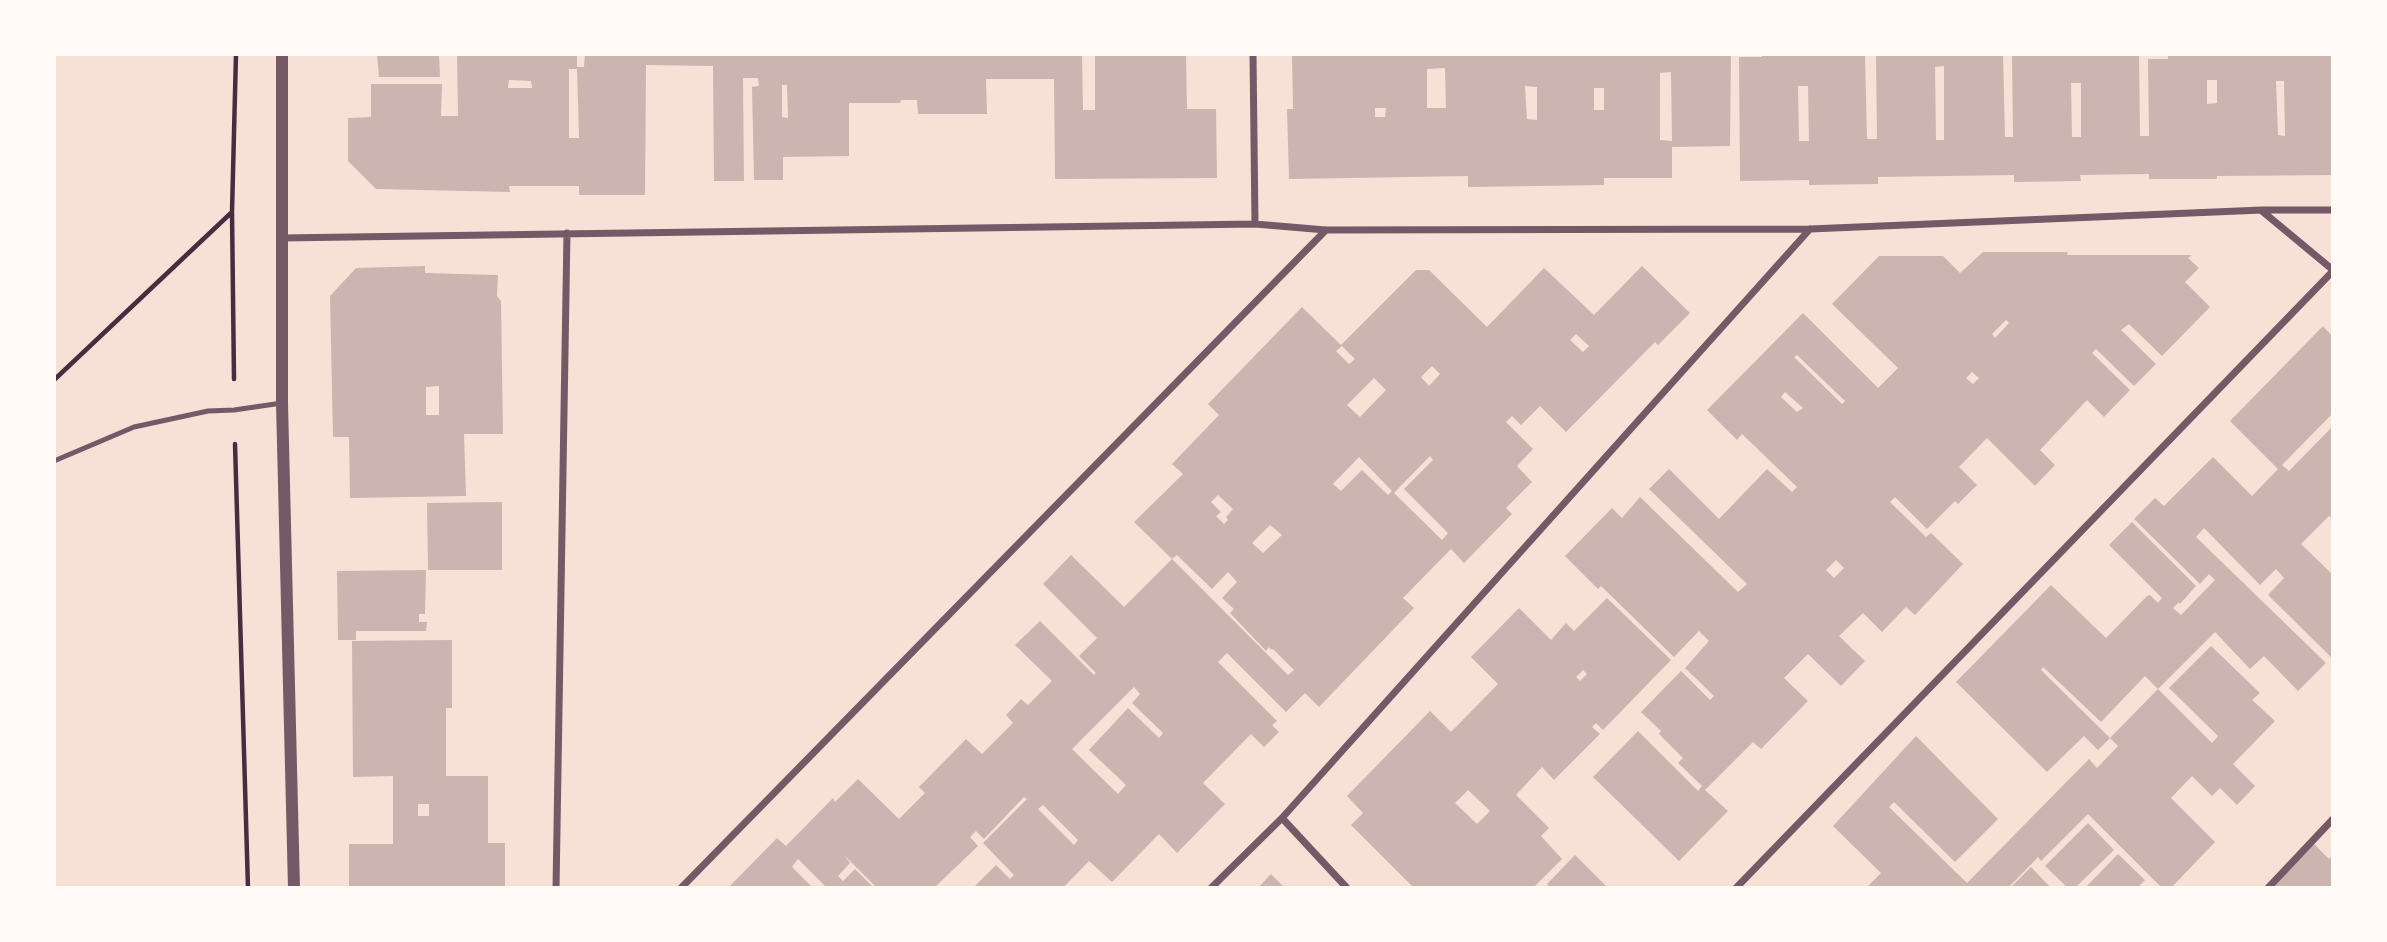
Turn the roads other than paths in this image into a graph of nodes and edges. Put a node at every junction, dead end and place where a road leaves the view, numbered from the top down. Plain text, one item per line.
1 (282, 54) edge
2 (1253, 54) edge
3 (2262, 210) junction
4 (2333, 210) edge
5 (1255, 224) junction
6 (1810, 229) junction
7 (1326, 230) junction
8 (566, 233) junction
9 (280, 238) junction
10 (2333, 270) edge
11 (282, 403) junction
12 (54, 461) edge
13 (1282, 818) junction
14 (2333, 819) edge
15 (294, 888) edge
16 (556, 888) edge
17 (681, 888) edge
18 (1211, 888) edge
19 (1347, 888) edge
20 (1736, 888) edge
21 (2268, 888) edge

1 - 9 street
2 - 5 street
3 - 4 street
3 - 6 street
3 - 10 street
5 - 7 street
5 - 8 street
6 - 7 street
6 - 13 street
7 - 17 street
8 - 9 street
8 - 16 street
9 - 11 street
10 - 20 street
11 - 12 lane
11 - 15 street
13 - 18 street
13 - 19 street
14 - 21 street

